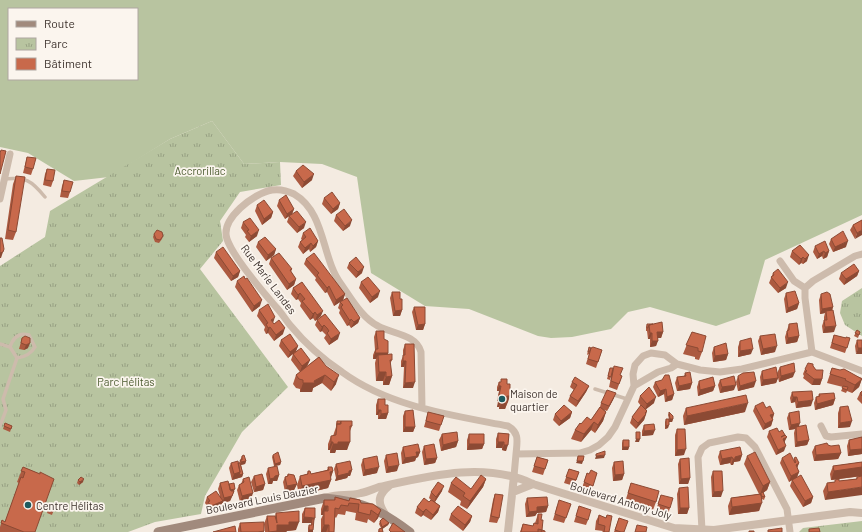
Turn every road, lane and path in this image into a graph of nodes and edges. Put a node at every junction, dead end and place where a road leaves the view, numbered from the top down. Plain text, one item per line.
1 (10, 154) dead end
2 (4, 179) junction
3 (45, 197) dead end
4 (0, 199) edge
5 (862, 254) edge
6 (780, 261) dead end
7 (806, 288) junction
8 (0, 344) edge
9 (10, 347) junction
10 (812, 352) junction
11 (17, 358) junction
12 (677, 364) junction
13 (862, 371) edge
14 (634, 386) junction
15 (595, 389) dead end
16 (627, 400) junction
17 (422, 408) junction
18 (0, 426) edge
19 (821, 426) dead end
20 (862, 434) edge
21 (516, 454) junction
22 (499, 474) junction
23 (514, 476) junction
24 (533, 484) junction
25 (390, 485) junction
26 (513, 489) junction
27 (325, 498) junction
28 (862, 508) edge
29 (850, 512) junction
30 (862, 513) edge
31 (385, 514) junction
32 (789, 520) junction
33 (184, 529) edge
34 (702, 530) junction
35 (158, 532) edge
36 (410, 532) edge
37 (508, 532) edge
38 (790, 532) edge

1 - 2 street
2 - 3 lane
2 - 4 street
5 - 7 street
6 - 7 street
7 - 10 street
8 - 9 lane
9 - 11 lane
9 - 11 lane
10 - 12 street
10 - 13 street
11 - 18 lane
12 - 14 street
12 - 14 street
14 - 16 street
15 - 16 lane
16 - 21 street
17 - 17 street, Rue Marie Landes
17 - 21 street, Rue Marie Landes
19 - 20 street
21 - 23 street
22 - 23 street, Boulevard Antony Joly
22 - 25 street, Boulevard Antony Joly
22 - 26 street
23 - 24 street, Boulevard Antony Joly
23 - 26 street
24 - 26 street
24 - 34 street, Boulevard Antony Joly
25 - 27 street, Boulevard Antony Joly
25 - 31 street
26 - 37 street
27 - 31 main road, Boulevard Louis Dauzier
27 - 33 main road, Boulevard Louis Dauzier
28 - 29 street, Boulevard Antony Joly
29 - 30 street, Boulevard Antony Joly
29 - 32 street, Boulevard Antony Joly
31 - 36 main road, Boulevard Louis Dauzier
32 - 34 street, Boulevard Antony Joly
32 - 34 street
32 - 38 street
33 - 35 main road, Boulevard Louis Dauzier

